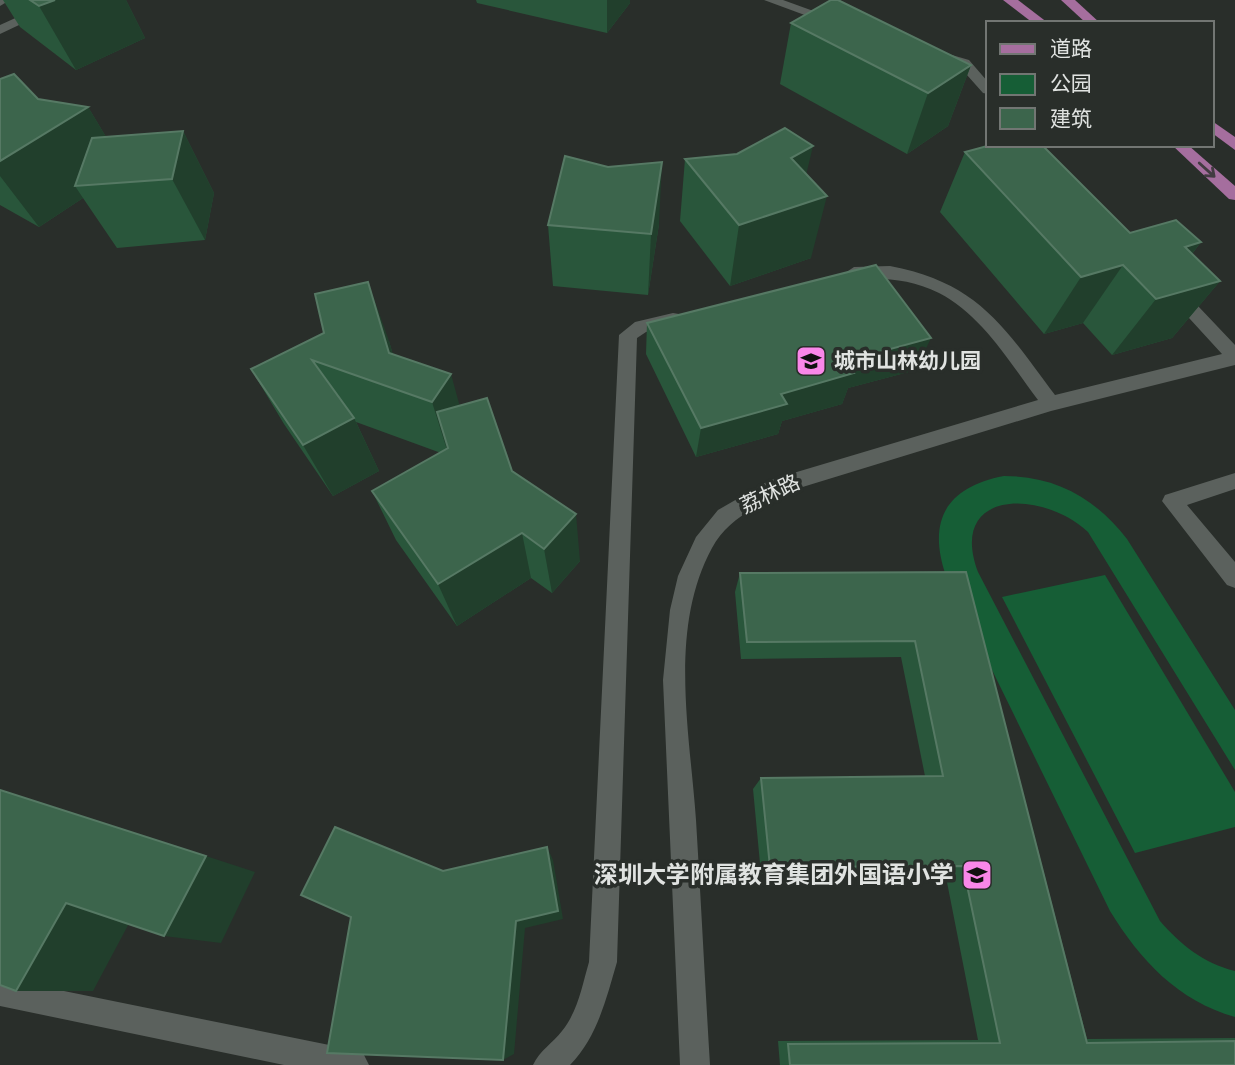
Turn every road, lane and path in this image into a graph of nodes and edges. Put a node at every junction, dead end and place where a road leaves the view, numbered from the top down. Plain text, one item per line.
1 (66, 0) edge
2 (770, 0) edge
3 (1009, 0) edge
4 (1017, 0) edge
5 (1069, 1) edge
6 (1039, 20) edge
7 (1092, 21) edge
8 (847, 25) edge
9 (0, 30) edge
10 (925, 51) edge
11 (986, 88) edge
12 (1214, 127) edge
13 (1235, 145) edge
14 (1181, 147) edge
15 (1235, 195) edge
16 (834, 277) edge
17 (1160, 277) edge
18 (693, 314) edge
19 (1235, 358) edge
20 (1051, 404) junction
21 (1235, 481) edge
22 (1235, 578) edge
23 (0, 992) edge
24 (354, 1065) edge
25 (548, 1065) edge
26 (695, 1065) edge

1 - 9 street
2 - 8 street
3 - 6 main road
4 - 6 main road
5 - 7 main road
10 - 11 street
12 - 13 main road
14 -> 15 main road
16 - 20 street
17 - 19 street
18 - 25 street
19 - 20 street, 荔林路
20 - 26 street, 荔林路
21 - 22 street
23 - 24 street

